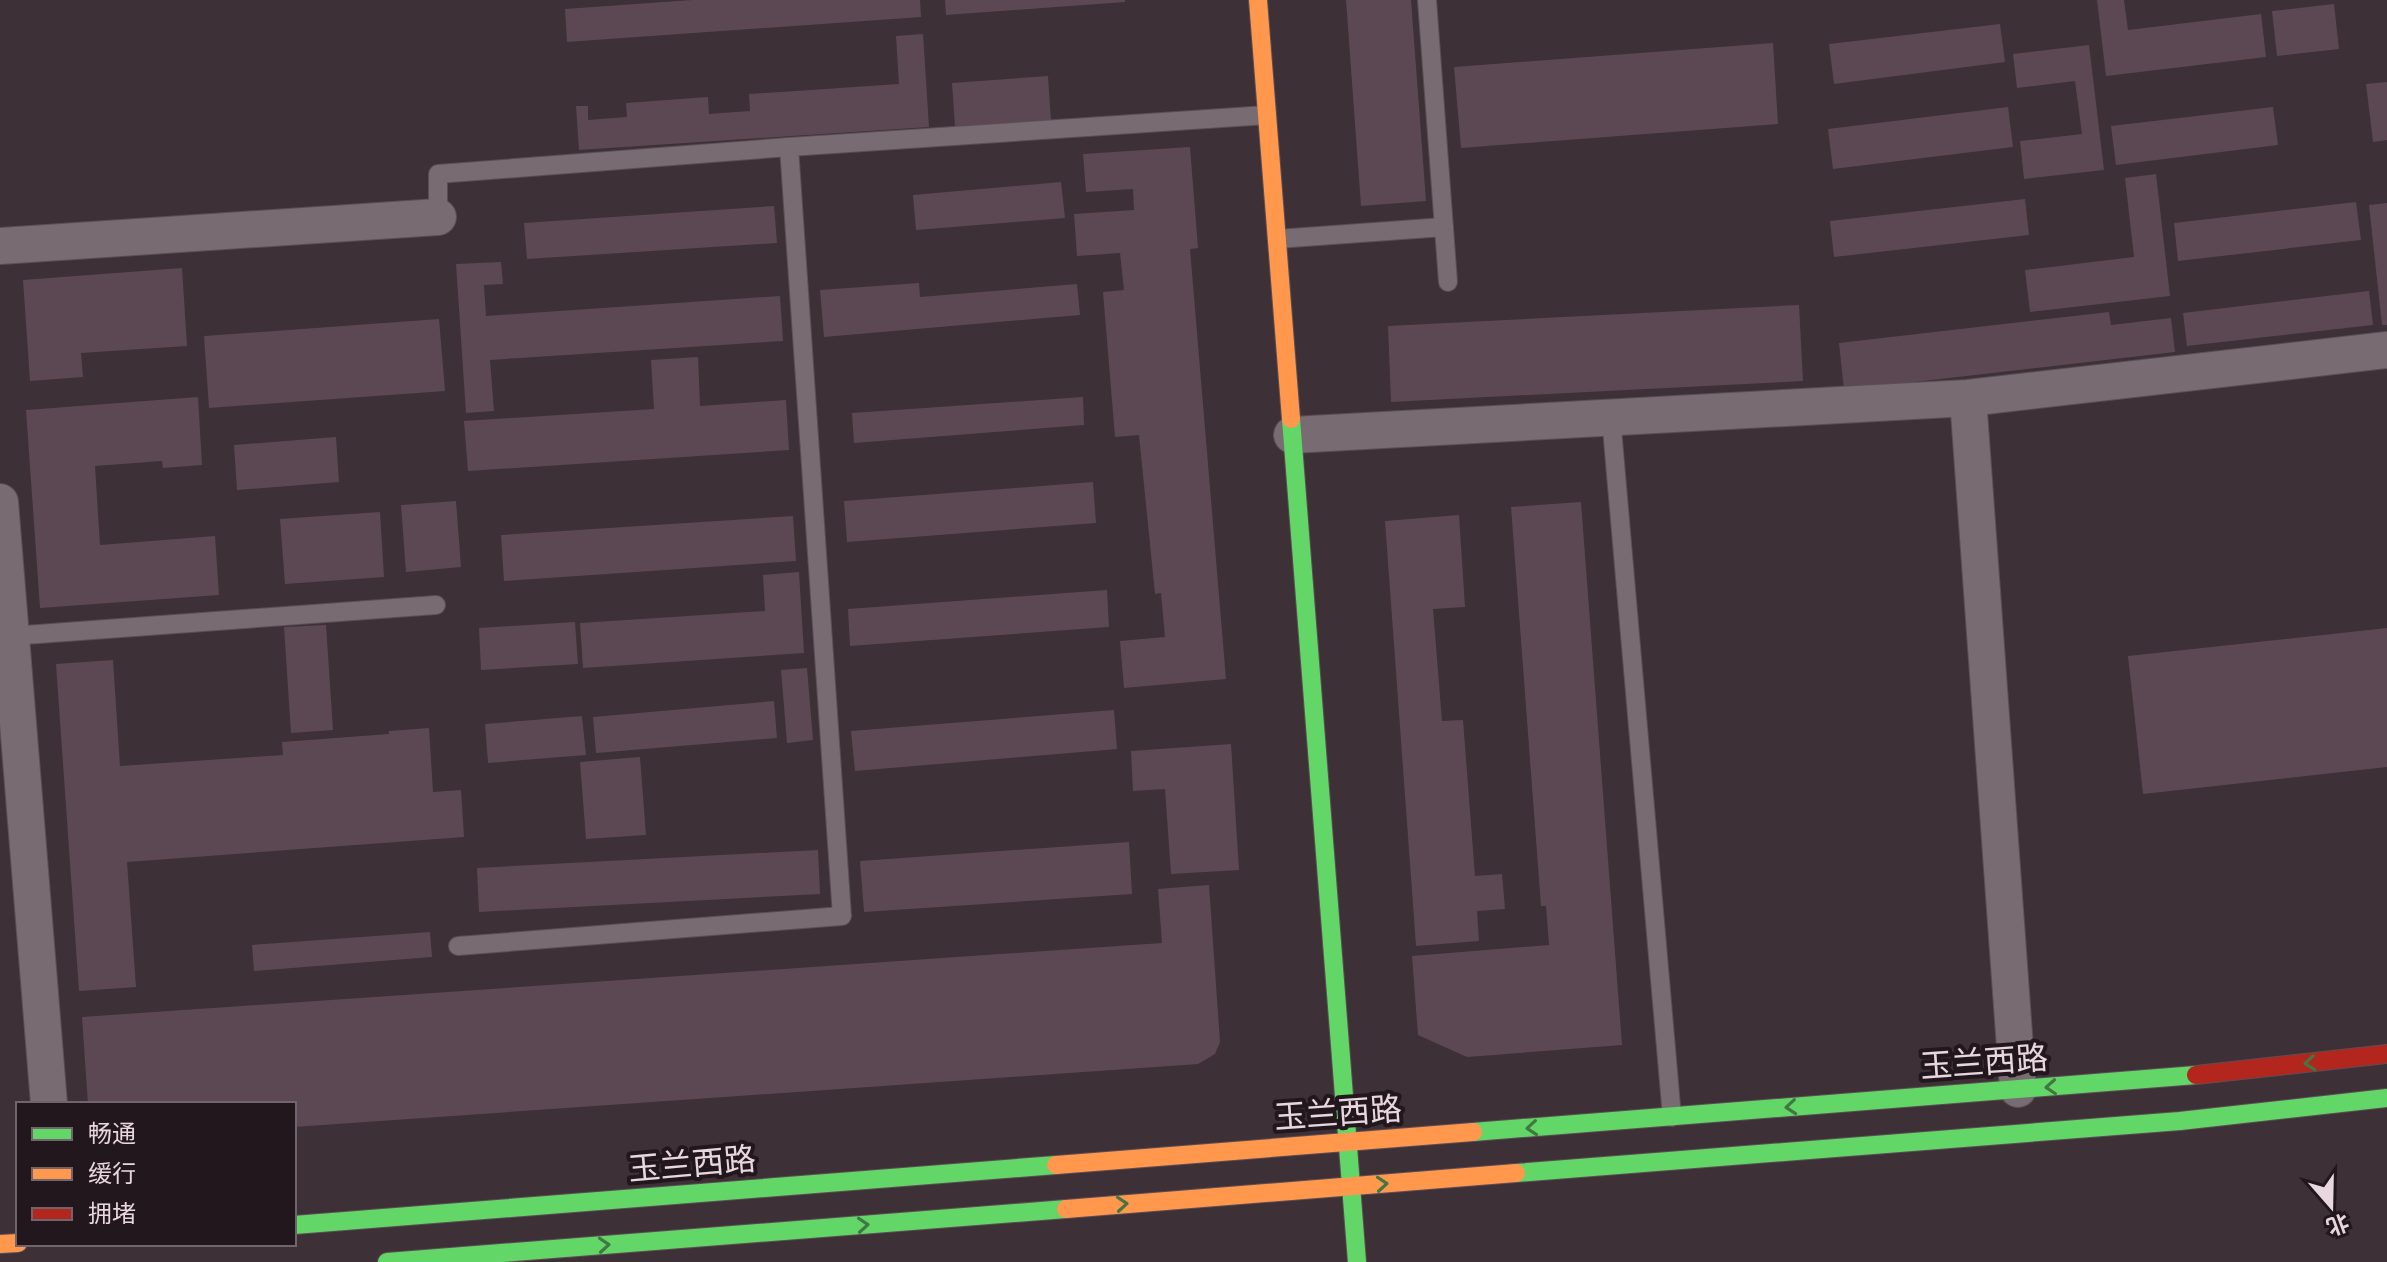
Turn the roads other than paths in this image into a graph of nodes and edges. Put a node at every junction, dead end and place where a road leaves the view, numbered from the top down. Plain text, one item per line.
1 (1258, 0) edge
2 (1427, 0) edge
3 (1267, 115) junction
4 (789, 147) junction
5 (438, 217) joint
6 (1444, 227) junction
7 (1277, 239) junction
8 (0, 246) edge
9 (1448, 282) dead end
10 (2387, 350) edge
11 (1968, 398) junction
12 (1611, 417) junction
13 (1292, 435) junction
14 (0, 502) edge
15 (436, 605) dead end
16 (11, 636) junction
17 (458, 946) dead end
18 (2387, 1054) edge
19 (2018, 1089) junction
20 (2387, 1098) edge
21 (49, 1102) edge
22 (1672, 1117) junction
23 (1348, 1142) junction
24 (1351, 1186) junction
25 (296, 1225) edge
26 (564, 1255) edge
27 (387, 1262) edge
28 (1357, 1262) edge

1 - 3 main road
2 - 6 lane
3 - 4 lane
3 - 7 main road
4 - 5 lane
4 - 17 lane
5 - 8 street
6 - 7 lane
6 - 9 lane
7 - 13 main road
10 - 11 street
11 - 12 street
11 - 19 street
12 - 13 street
12 - 22 lane
13 - 23 main road
14 - 16 street
15 - 16 lane
16 - 21 street
18 -> 19 main road, 玉兰西路
19 -> 22 main road, 玉兰西路
24 -> 20 main road
22 -> 23 main road, 玉兰西路
23 - 24 main road
23 - 25 main road, 玉兰西路
26 -> 24 main road
24 - 28 main road
26 - 27 main road

